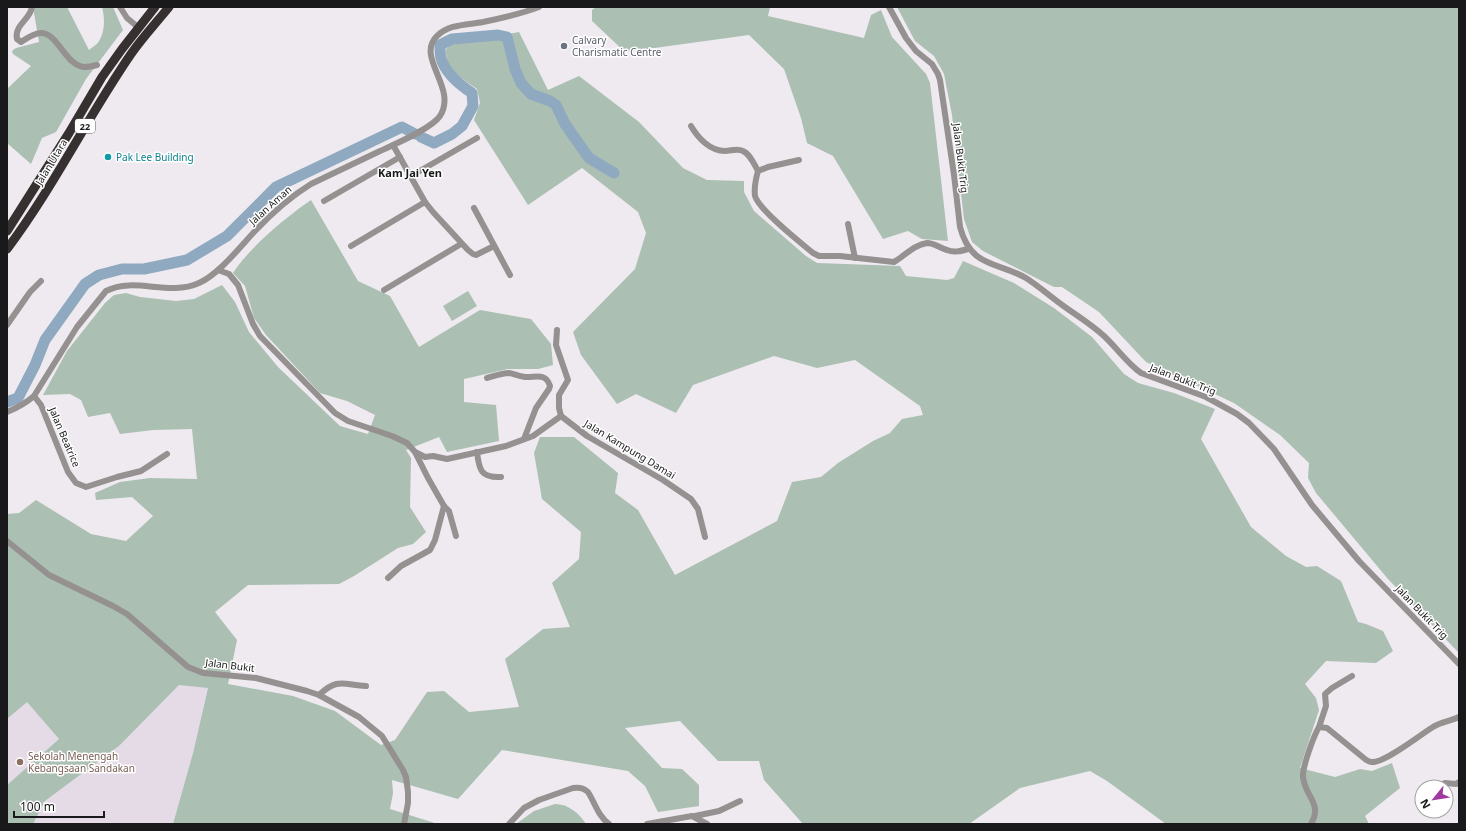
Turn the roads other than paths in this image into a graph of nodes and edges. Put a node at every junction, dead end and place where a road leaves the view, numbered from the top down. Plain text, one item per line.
1 (32, 7) edge
2 (120, 7) edge
3 (155, 7) edge
4 (169, 7) edge
5 (539, 7) edge
6 (889, 7) edge
7 (139, 28) junction
8 (97, 65) dead end
9 (691, 126) dead end
10 (477, 138) dead end
11 (393, 145) junction
12 (400, 157) junction
13 (799, 160) dead end
14 (758, 171) junction
15 (411, 176) junction
16 (324, 201) dead end
17 (425, 202) junction
18 (474, 208) dead end
19 (848, 224) dead end
20 (7, 231) edge
21 (461, 244) junction
22 (351, 246) dead end
23 (494, 246) junction
24 (968, 249) junction
25 (7, 250) edge
26 (855, 258) junction
27 (218, 270) junction
28 (510, 275) dead end
29 (41, 281) dead end
30 (384, 290) dead end
31 (7, 325) edge
32 (557, 330) dead end
33 (487, 378) dead end
34 (34, 396) junction
35 (7, 412) edge
36 (561, 416) junction
37 (524, 439) junction
38 (415, 452) junction
39 (477, 452) junction
40 (168, 454) dead end
41 (501, 477) dead end
42 (444, 506) junction
43 (456, 536) dead end
44 (705, 537) dead end
45 (7, 541) edge
46 (388, 578) dead end
47 (1459, 664) edge
48 (1352, 676) dead end
49 (366, 686) dead end
50 (319, 695) junction
51 (1459, 717) edge
52 (1319, 726) junction
53 (740, 801) dead end
54 (695, 816) junction
55 (404, 824) edge
56 (509, 824) edge
57 (609, 824) edge
58 (647, 824) edge
59 (707, 824) edge
60 (1311, 824) edge

1 - 8 street
2 - 7 street
3 - 7 highway, Jalan Utara / 22
4 - 25 highway, Jalan Utara / 22
5 - 11 street, Jalan Aman
6 - 24 street, Jalan Bukit Trig
7 - 20 highway, Jalan Utara / 22
9 - 14 street
10 - 15 street
11 - 12 street
11 - 27 street, Jalan Aman
12 - 15 street
12 - 16 street
13 - 14 street
14 - 26 street
15 - 17 street
17 - 21 street
17 - 22 street
18 - 23 street
19 - 26 street
21 - 23 street
21 - 30 street
23 - 28 street
24 - 26 street
24 - 47 street, Jalan Bukit Trig
27 - 34 street, Jalan Aman
27 - 38 street
29 - 31 street
32 - 36 street
33 - 37 street
34 - 35 street, Jalan Aman
34 - 40 street, Jalan Beatrice
36 - 37 street
36 - 44 street, Jalan Kampung Damai
37 - 39 street
38 - 39 street
38 - 42 street
39 - 41 street
42 - 43 street
42 - 46 street
45 - 50 street, Jalan Bukit
48 - 52 street
49 - 50 street
50 - 55 street, Jalan Bukit
51 - 52 street
52 - 60 street
53 - 54 street
54 - 58 street
54 - 59 street
56 - 57 street

